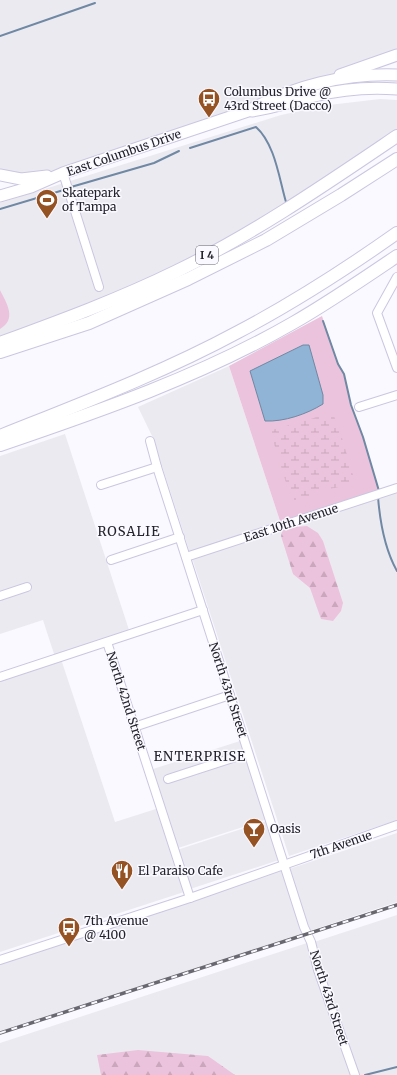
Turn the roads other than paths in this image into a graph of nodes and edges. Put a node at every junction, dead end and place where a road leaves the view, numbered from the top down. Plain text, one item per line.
1 (397, 56) edge
2 (397, 75) edge
3 (314, 83) junction
4 (397, 89) edge
5 (248, 111) junction
6 (397, 136) edge
7 (397, 159) edge
8 (63, 173) junction
9 (2, 176) edge
10 (1, 196) edge
11 (397, 233) edge
12 (397, 256) edge
13 (397, 278) edge
14 (99, 287) dead end
15 (0, 343) edge
16 (0, 352) edge
17 (397, 368) edge
18 (397, 395) edge
19 (359, 407) dead end
20 (0, 436) edge
21 (150, 441) dead end
22 (0, 445) edge
23 (157, 467) junction
24 (101, 485) dead end
25 (397, 488) edge
26 (180, 537) junction
27 (186, 557) junction
28 (111, 560) dead end
29 (27, 587) dead end
30 (0, 596) edge
31 (203, 610) junction
32 (107, 642) junction
33 (0, 677) edge
34 (230, 695) junction
35 (134, 727) junction
36 (248, 753) junction
37 (168, 779) dead end
38 (397, 825) edge
39 (284, 864) junction
40 (190, 898) junction
41 (0, 960) edge
42 (355, 1075) edge

1 - 3 main road
2 - 3 main road, East Columbus Drive
3 - 5 main road, East Columbus Drive
4 - 5 main road, East Columbus Drive
5 - 8 main road, East Columbus Drive
6 - 15 highway, I 4
7 - 16 highway
8 - 9 main road
8 - 10 main road, East Columbus Drive
8 - 14 street
9 - 10 main road
11 - 20 highway
12 - 22 highway
13 - 17 street
18 - 19 street
21 - 23 street, North 43rd Street
23 - 24 street
23 - 26 street, North 43rd Street
25 - 27 street, East 10th Avenue
26 - 27 street, North 43rd Street
26 - 28 street
27 - 31 street, North 43rd Street
29 - 30 street
31 - 32 street
31 - 34 street, North 43rd Street
32 - 33 street
32 - 35 street, North 42nd Street
34 - 35 street
34 - 36 street, North 43rd Street
35 - 40 street, North 42nd Street
36 - 37 street
36 - 39 street, North 43rd Street
38 - 39 street, 7th Avenue
39 - 40 street, 7th Avenue
39 - 42 street, North 43rd Street
40 - 41 street, 7th Avenue

